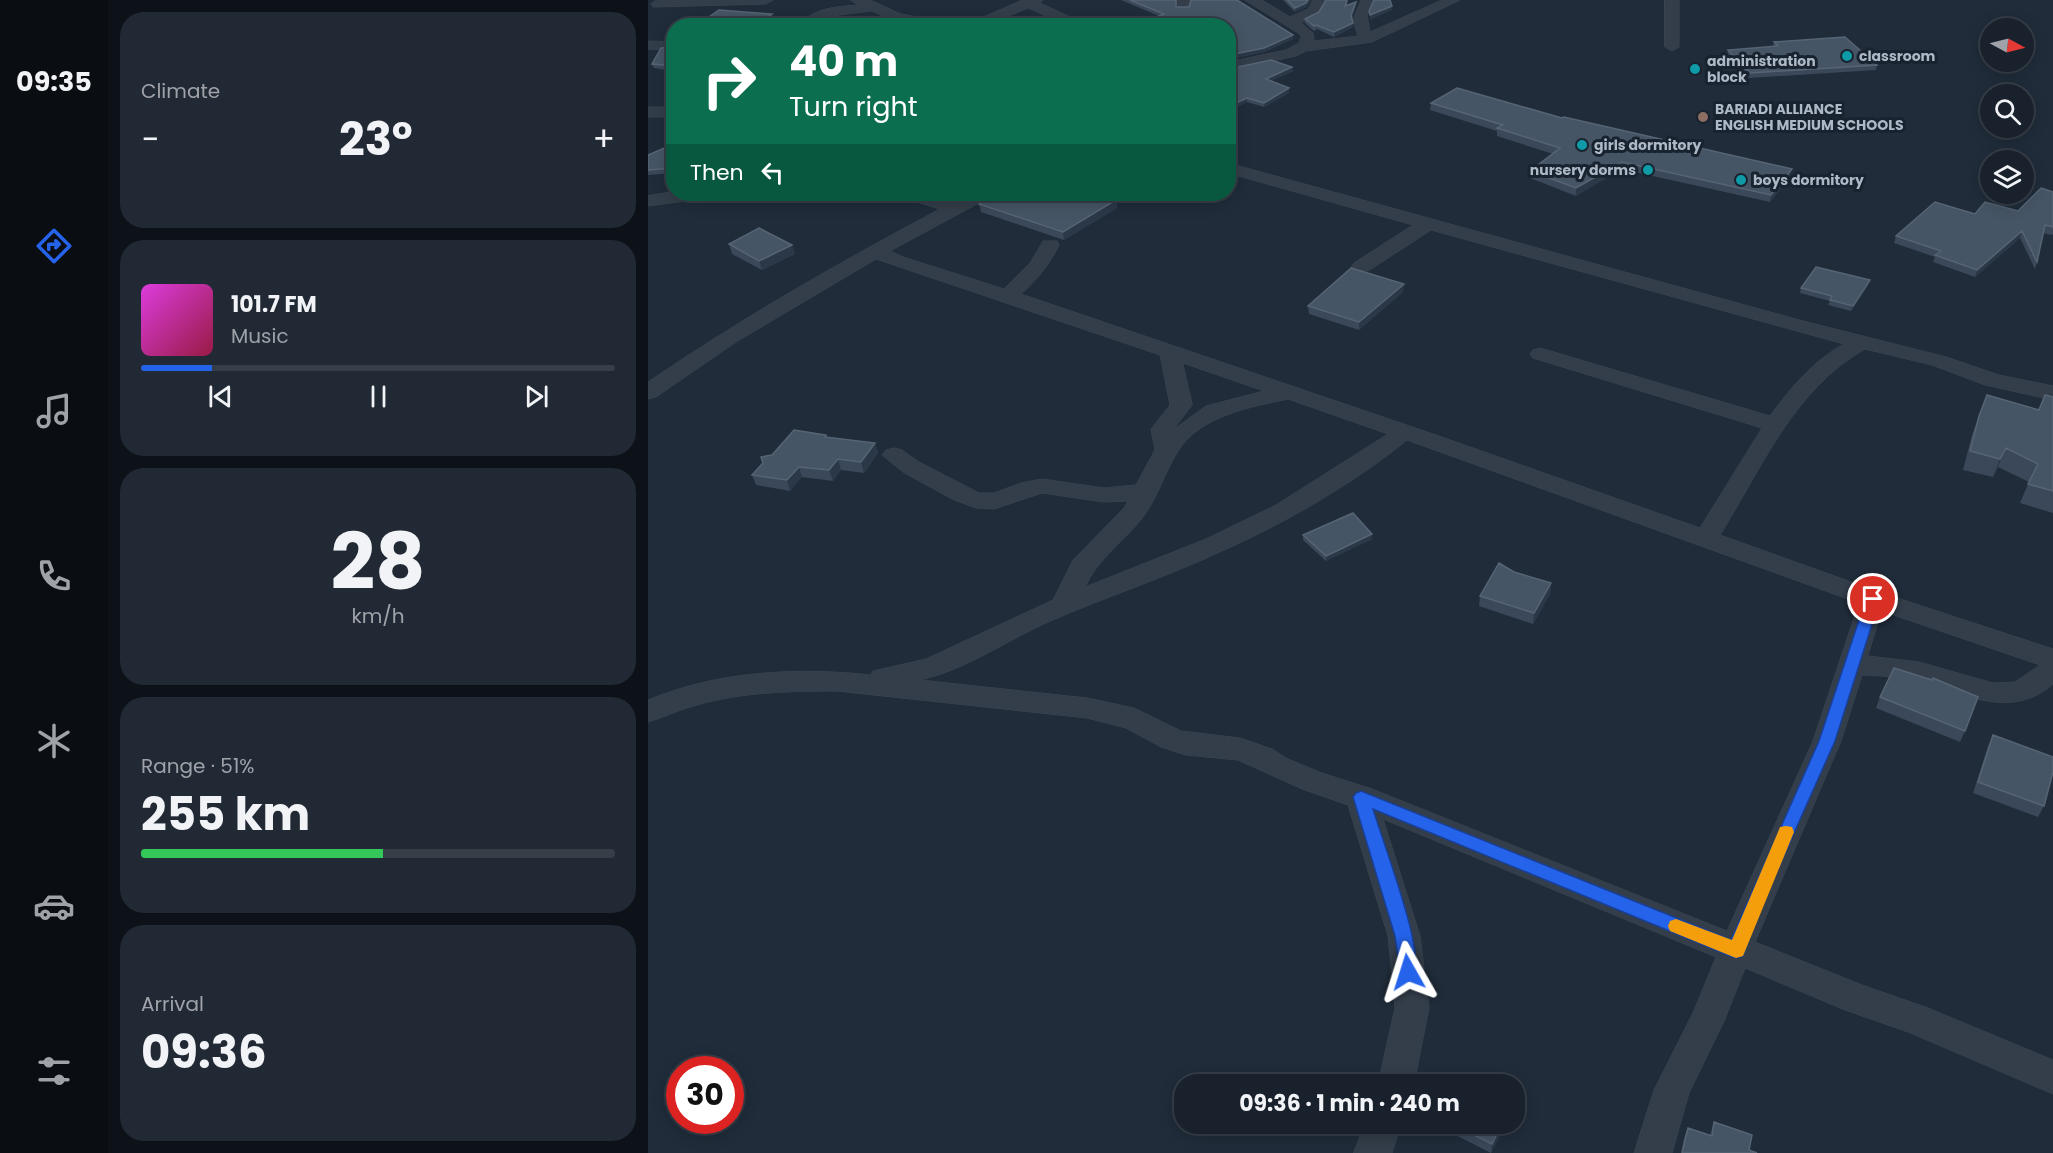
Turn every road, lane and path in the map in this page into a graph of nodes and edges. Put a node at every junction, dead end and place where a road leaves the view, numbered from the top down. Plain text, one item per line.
1 (766, 0) edge
2 (1252, 0) edge
3 (1320, 0) edge
4 (1368, 0) edge
5 (1453, 0) edge
6 (1672, 0) edge
7 (999, 1) edge
8 (1032, 2) edge
9 (865, 3) edge
10 (657, 6) edge
11 (816, 18) edge
12 (906, 18) edge
13 (991, 18) edge
14 (1062, 18) edge
15 (1290, 21) junction
16 (1366, 39) junction
17 (648, 45) edge
18 (666, 46) edge
19 (1302, 47) junction
20 (1672, 47) dead end
21 (1236, 65) edge
22 (648, 112) edge
23 (666, 112) edge
24 (1236, 170) edge
25 (666, 199) edge
26 (648, 201) edge
27 (932, 201) edge
28 (968, 201) edge
29 (954, 208) junction
30 (1429, 223) junction
31 (1050, 244) dead end
32 (874, 251) junction
33 (1361, 267) dead end
34 (1007, 296) junction
35 (1861, 343) junction
36 (1170, 352) junction
37 (1540, 354) dead end
38 (648, 392) edge
39 (1290, 393) junction
40 (2053, 393) edge
41 (1777, 425) junction
42 (1404, 432) junction
43 (1167, 450) junction
44 (894, 455) dead end
45 (1144, 492) junction
46 (1705, 539) junction
47 (1873, 599) junction
48 (1062, 608) junction
49 (2053, 659) edge
50 (1851, 665) junction
51 (2053, 669) edge
52 (859, 684) junction
53 (648, 712) edge
54 (1361, 797) junction
55 (1736, 950) junction
56 (1397, 1074) edge
57 (2053, 1077) edge
58 (1380, 1134) edge
59 (1373, 1153) edge
60 (1653, 1153) edge

1 - 10 street
2 - 15 street
3 - 15 street
4 - 16 street
5 - 16 street
6 - 20 street
7 - 8 street
8 - 13 street
8 - 14 street
9 - 11 street
9 - 12 street
15 - 19 street
16 - 19 street
17 - 18 street
19 - 21 street
22 - 23 street
24 - 30 street
25 - 26 street
27 - 29 street
28 - 29 street
29 - 32 street
30 - 33 street
30 - 35 street
31 - 34 street
32 - 34 street
32 - 38 street
34 - 36 street
35 - 40 street
35 - 41 street
36 - 39 street
36 - 43 street
37 - 41 street
39 - 42 street
39 - 43 street
41 - 46 street
42 - 46 street
42 - 48 street
43 - 45 street
44 - 45 street
45 - 48 street
46 - 47 street
47 - 49 street
47 - 50 street
48 - 52 street
50 - 51 street
50 - 55 street
52 - 53 street
52 - 54 street
54 - 55 street
54 - 56 street
55 - 57 street
55 - 60 street
58 - 59 street

